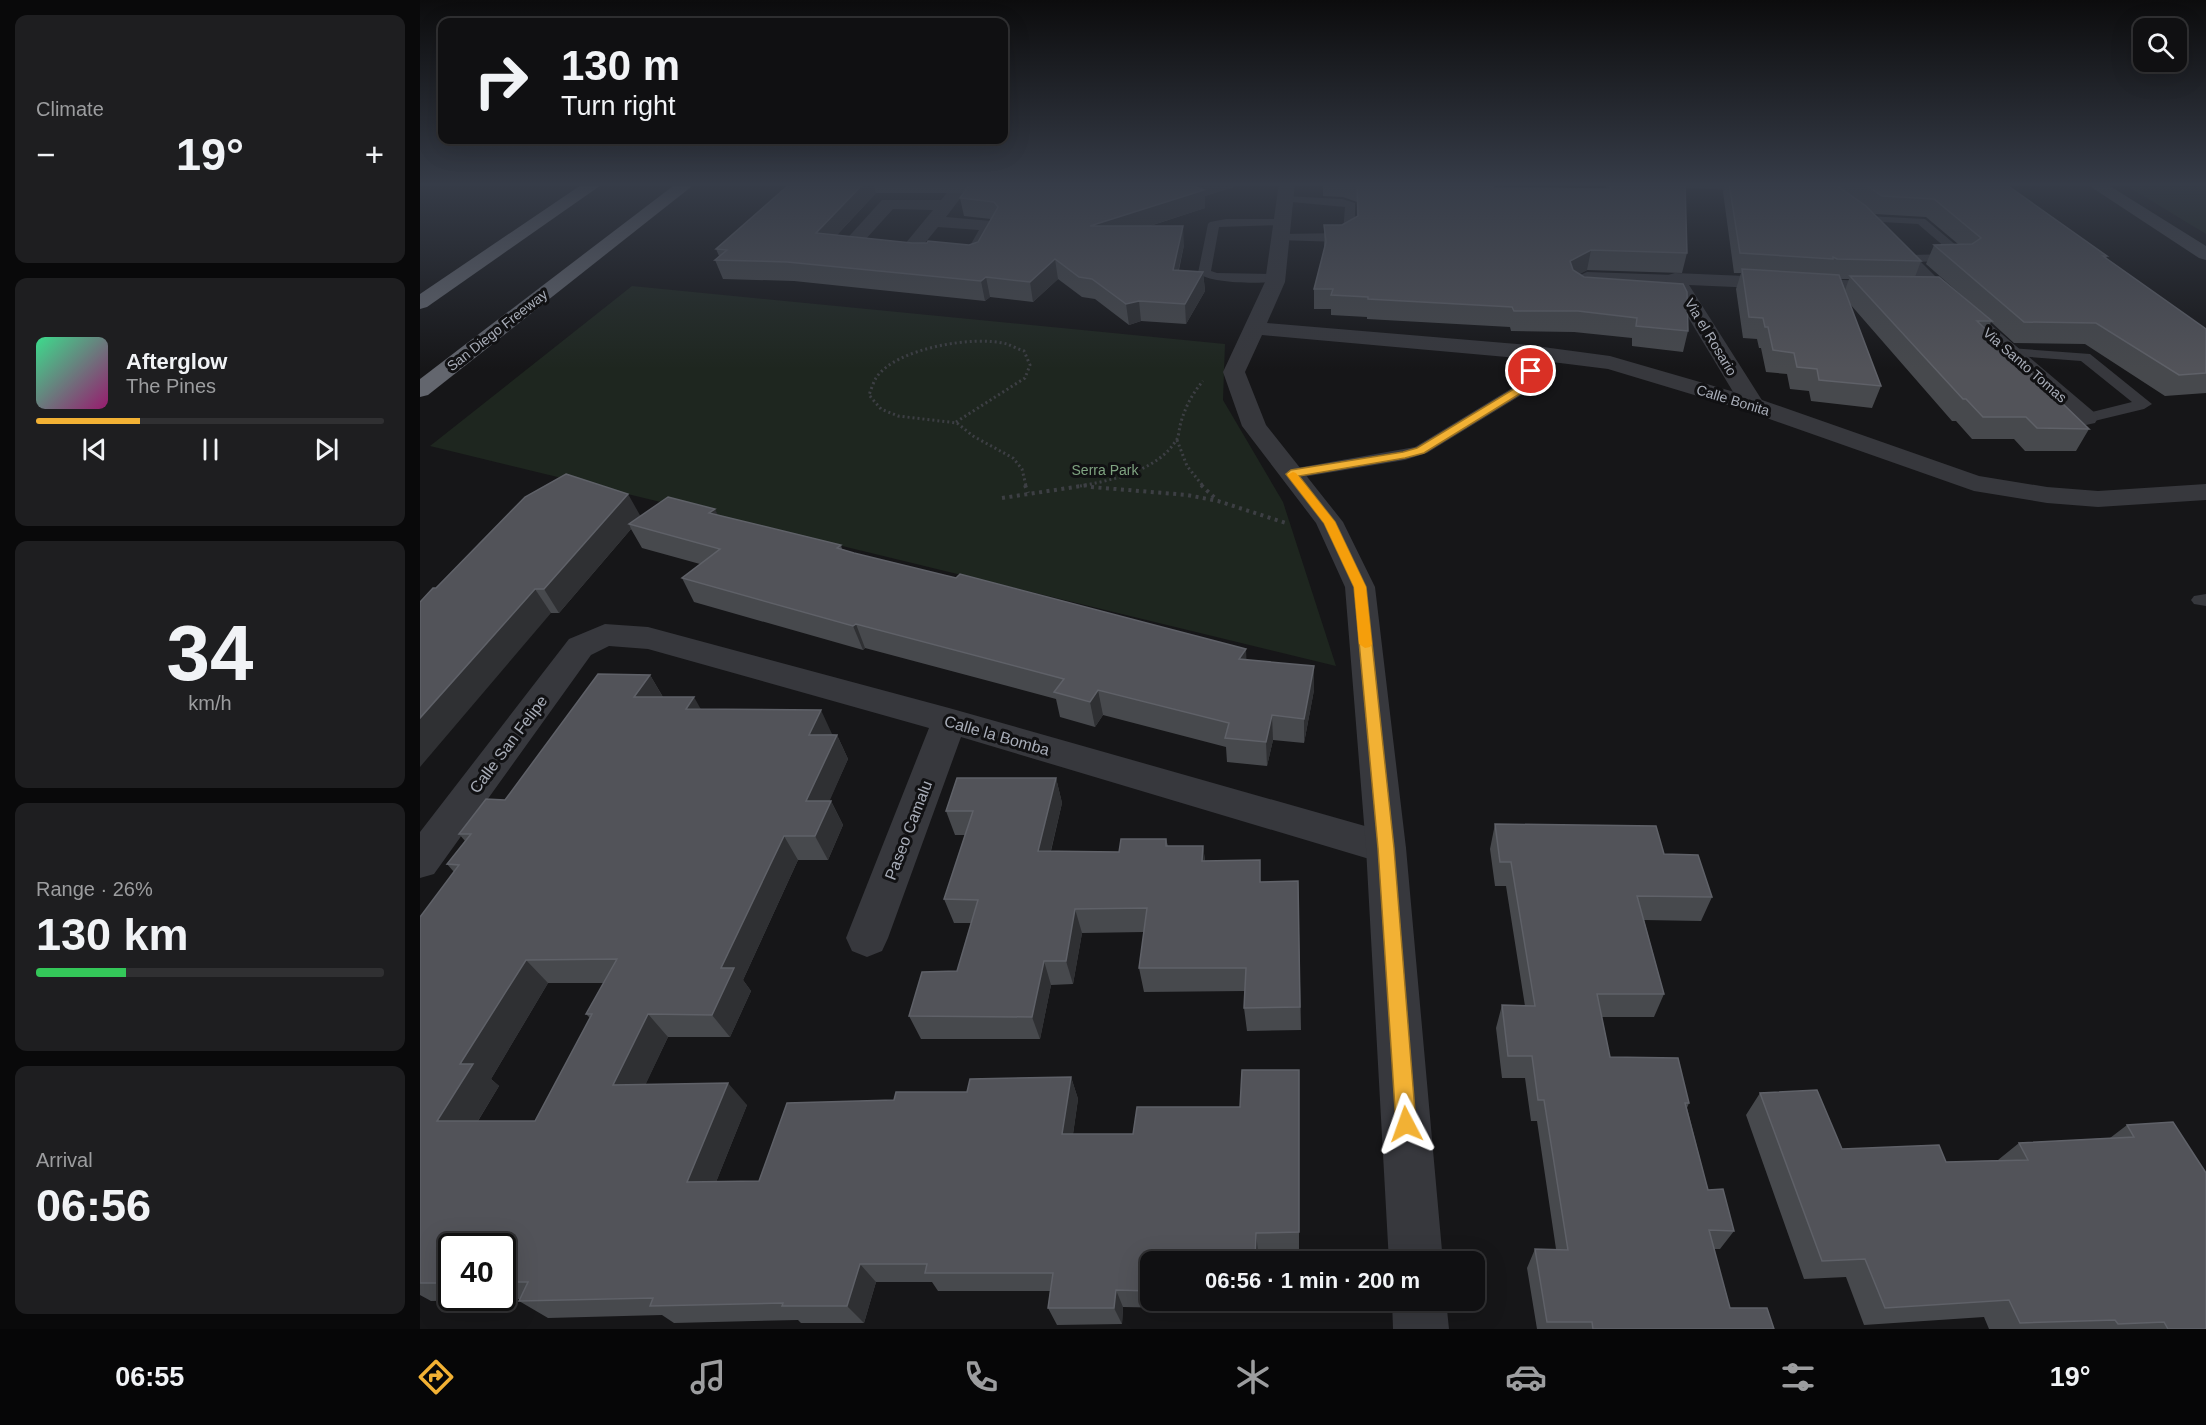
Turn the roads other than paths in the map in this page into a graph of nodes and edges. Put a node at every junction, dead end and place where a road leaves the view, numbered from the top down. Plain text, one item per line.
1 (505, 245) edge
2 (607, 245) edge
3 (860, 245) edge
4 (913, 245) edge
5 (980, 245) edge
6 (1210, 245) edge
7 (1280, 245) edge
8 (1894, 245) edge
9 (1950, 245) edge
10 (2192, 245) edge
11 (909, 250) junction
12 (931, 252) edge
13 (952, 254) edge
14 (2206, 254) edge
15 (1909, 260) junction
16 (1276, 278) junction
17 (1675, 279) junction
18 (1937, 289) junction
19 (1597, 293) edge
20 (1665, 298) edge
21 (1688, 299) junction
22 (420, 303) edge
23 (1253, 328) junction
24 (1528, 352) junction
25 (2010, 352) junction
26 (420, 390) edge
27 (1753, 405) junction
28 (2086, 418) joint
29 (1291, 474) junction
30 (2206, 492) edge
31 (605, 635) joint
32 (949, 721) junction
33 (1386, 848) junction
34 (420, 862) edge
35 (867, 938) dead end
36 (1415, 1251) edge
37 (1420, 1311) edge
38 (1421, 1329) edge

1 - 22 highway
2 - 26 highway, San Diego Freeway
3 - 11 street
4 - 11 street
5 - 13 street
6 - 16 lane
7 - 16 street
8 - 15 street, Via Santo Tomas
9 - 15 lane
10 - 14 main road
11 - 12 street
15 - 18 street, Via Santo Tomas
16 - 23 street
17 - 18 street, Via el Rosario
17 - 19 lane
17 - 21 street, Via el Rosario
18 - 25 street, Via Santo Tomas
20 - 21 lane
21 - 27 street, Via el Rosario
23 - 24 street, Calle Bonita
23 - 29 street
24 - 27 street, Calle Bonita
24 - 29 lane
25 - 28 street, Via Santo Tomas
25 - 28 lane
27 - 30 street, Calle Bonita
29 - 33 street
31 - 32 street, Calle la Bomba
31 - 34 street, Calle San Felipe
32 - 33 street, Calle la Bomba
32 - 35 street, Paseo Camalu
33 - 36 street
37 - 38 street

